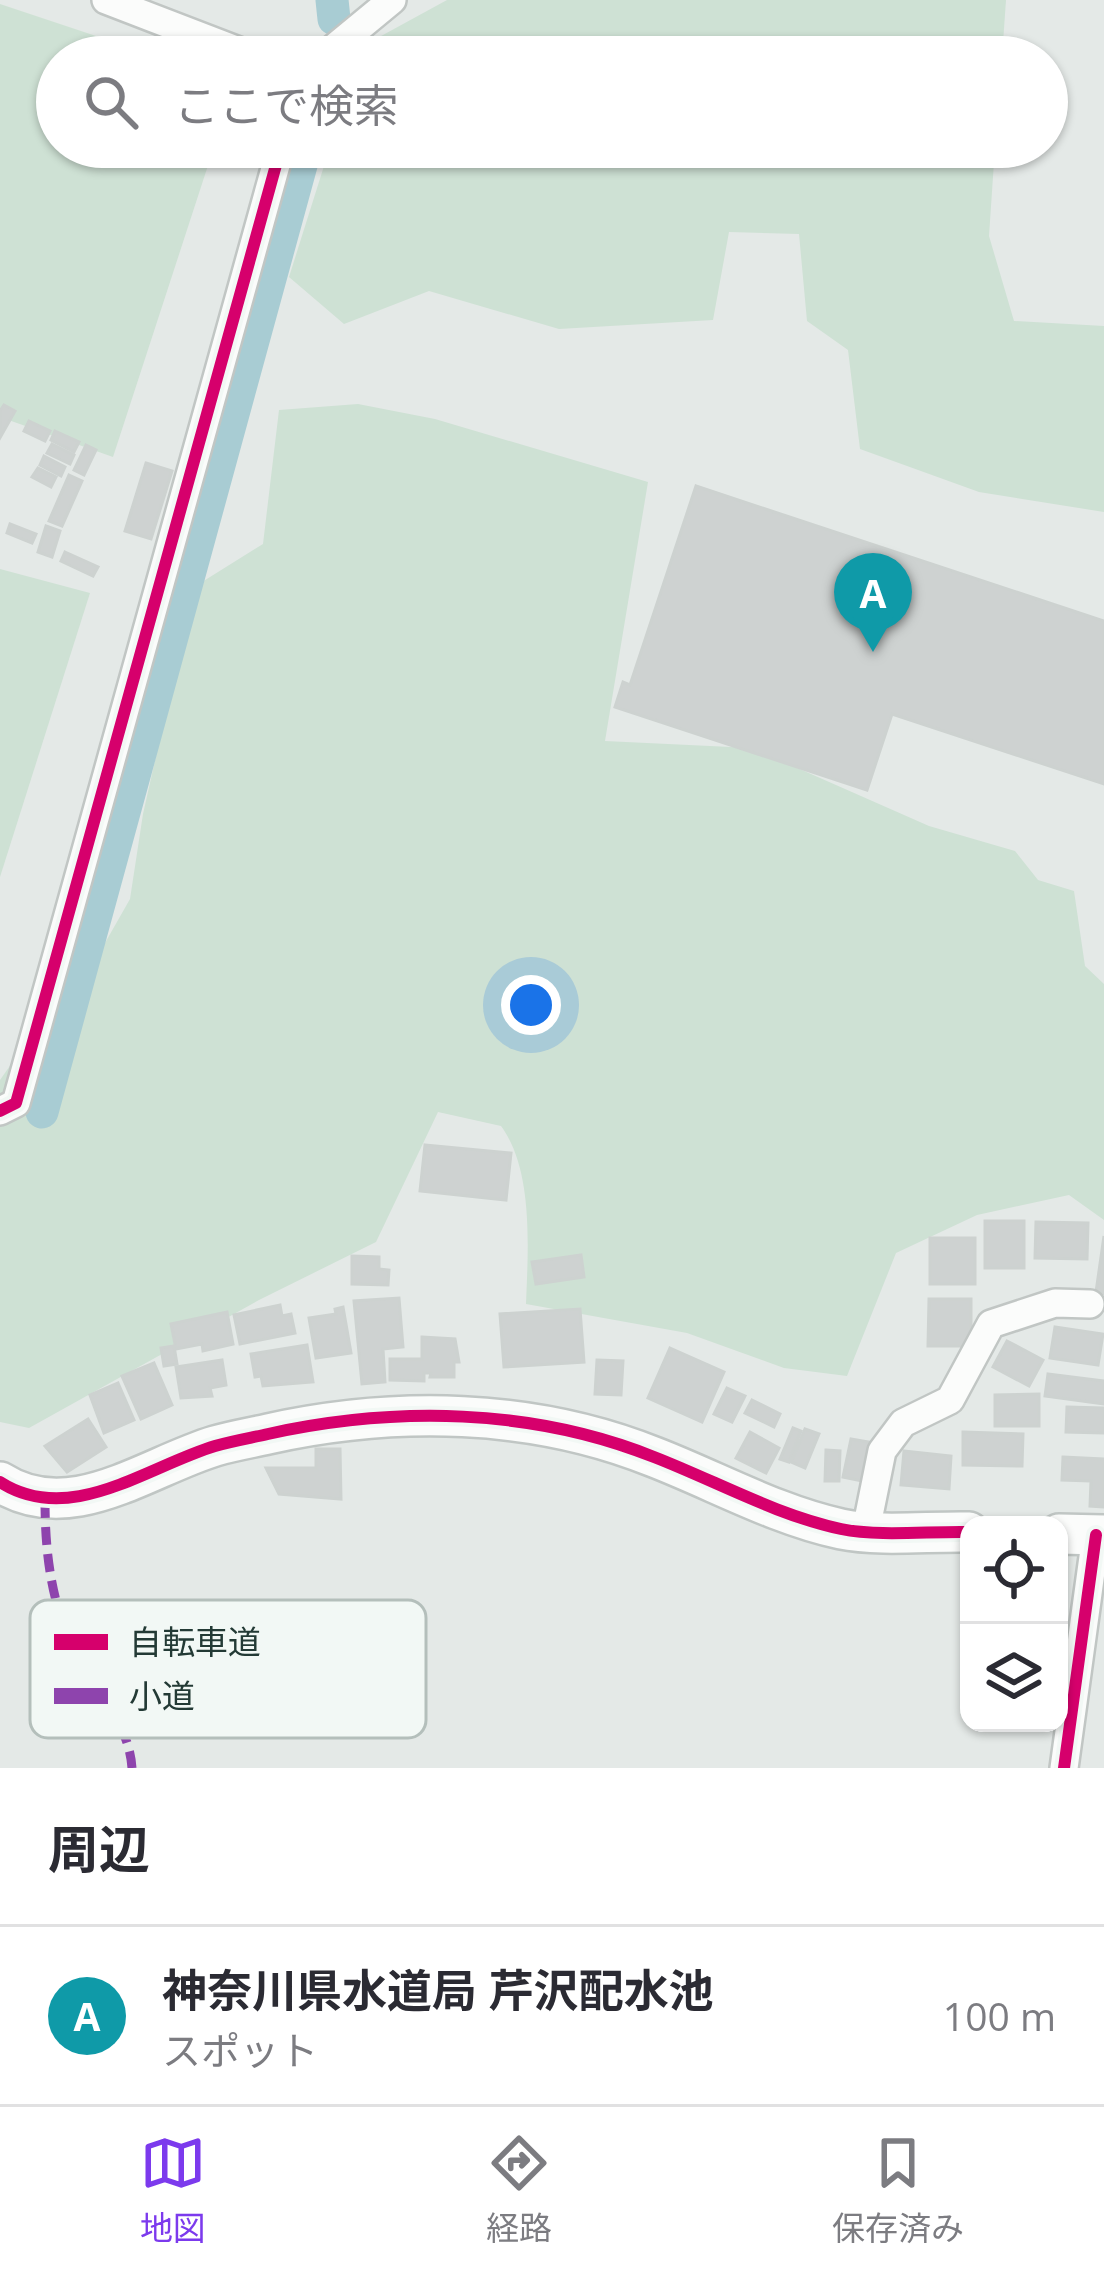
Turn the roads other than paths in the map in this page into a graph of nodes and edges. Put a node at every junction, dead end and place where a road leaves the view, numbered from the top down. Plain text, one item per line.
1 (106, 0) edge
2 (392, 0) edge
3 (199, 36) edge
4 (348, 36) edge
5 (275, 168) edge
6 (0, 1111) edge
7 (1090, 1304) dead end
8 (0, 1482) edge
9 (866, 1530) junction
10 (960, 1532) edge
11 (1086, 1535) edge
12 (1064, 1768) edge

1 - 3 street
2 - 4 street
5 - 6 street
7 - 9 street
8 - 9 street
9 - 10 street
11 - 12 street

